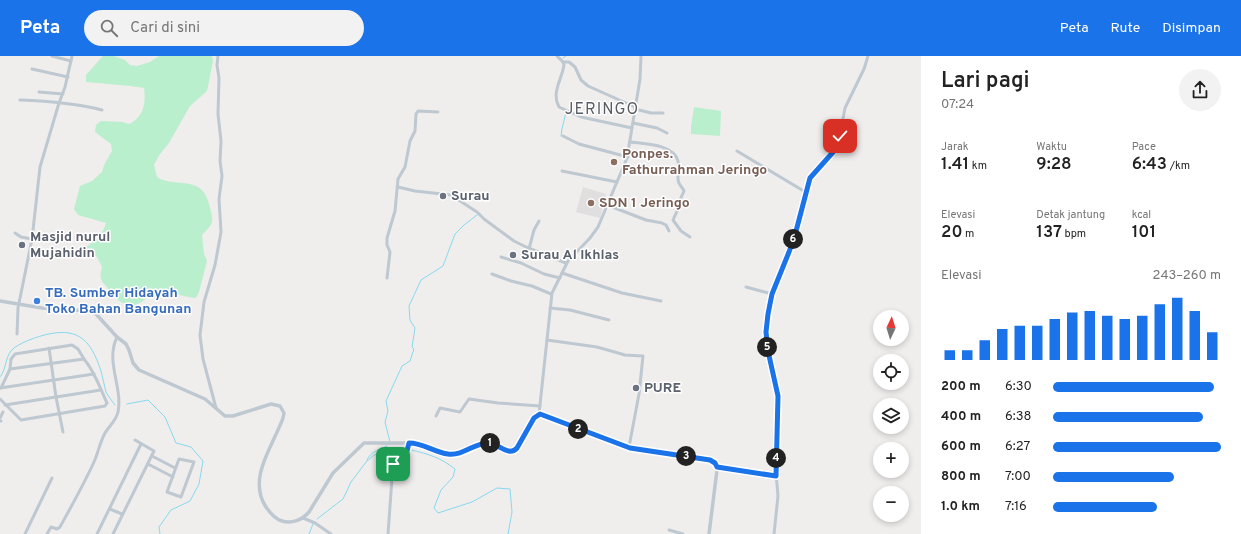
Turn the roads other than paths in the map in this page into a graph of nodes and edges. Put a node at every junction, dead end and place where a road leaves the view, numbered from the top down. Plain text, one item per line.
1 (52, 56) edge
2 (72, 56) edge
3 (218, 56) edge
4 (557, 56) edge
5 (642, 56) edge
6 (868, 56) edge
7 (72, 61) junction
8 (563, 62) junction
9 (32, 69) dead end
10 (68, 77) junction
11 (39, 92) dead end
12 (63, 94) junction
13 (20, 100) dead end
14 (59, 103) junction
15 (635, 108) junction
16 (102, 110) dead end
17 (438, 112) dead end
18 (663, 114) dead end
19 (633, 123) junction
20 (632, 128) junction
21 (667, 133) dead end
22 (563, 136) dead end
23 (630, 142) junction
24 (737, 151) dead end
25 (628, 157) junction
26 (562, 171) dead end
27 (617, 182) junction
28 (398, 187) junction
29 (807, 193) junction
30 (607, 205) junction
31 (539, 221) dead end
32 (669, 231) dead end
33 (15, 233) dead end
34 (690, 236) dead end
35 (32, 239) junction
36 (528, 248) junction
37 (501, 257) dead end
38 (566, 263) junction
39 (562, 272) junction
40 (492, 274) dead end
41 (387, 278) dead end
42 (560, 278) junction
43 (746, 287) dead end
44 (551, 294) junction
45 (772, 294) junction
46 (0, 301) edge
47 (661, 301) dead end
48 (18, 304) junction
49 (550, 308) junction
50 (609, 320) dead end
51 (17, 334) dead end
52 (117, 337) junction
53 (547, 340) junction
54 (49, 348) junction
55 (84, 359) junction
56 (52, 363) junction
57 (10, 369) junction
58 (94, 374) junction
59 (54, 380) junction
60 (1, 388) edge
61 (101, 390) junction
62 (56, 397) junction
63 (0, 400) edge
64 (5, 405) junction
65 (540, 406) junction
66 (217, 409) junction
67 (3, 412) dead end
68 (59, 413) junction
69 (539, 414) junction
70 (436, 416) dead end
71 (0, 420) edge
72 (63, 432) dead end
73 (135, 440) dead end
74 (409, 443) junction
75 (141, 444) junction
76 (629, 447) junction
77 (152, 456) junction
78 (148, 464) junction
79 (717, 467) junction
80 (175, 468) junction
81 (776, 476) junction
82 (173, 477) junction
83 (52, 478) dead end
84 (110, 509) junction
85 (122, 514) junction
86 (303, 518) junction
87 (668, 530) dead end
88 (25, 534) edge
89 (47, 534) edge
90 (97, 534) edge
91 (113, 534) edge
92 (331, 534) edge
93 (388, 534) edge
94 (683, 534) edge
95 (709, 534) edge
96 (774, 534) edge

1 - 7 street
2 - 7 street
3 - 66 street
4 - 8 street
5 - 15 street
6 - 29 street
7 - 10 street
8 - 15 street
8 - 20 street
9 - 10 street
10 - 12 street
11 - 12 street
12 - 14 street
13 - 14 street
14 - 16 street
14 - 35 street
15 - 18 street
15 - 19 street
17 - 28 street
19 - 20 street
19 - 21 street
20 - 23 street
22 - 25 street
23 - 25 street
23 - 34 street
24 - 29 street
25 - 27 street
26 - 27 street
27 - 30 street
28 - 36 street
28 - 41 street
29 - 45 street
30 - 32 street
30 - 38 street
31 - 36 street
33 - 35 street
35 - 48 street
36 - 38 street
37 - 42 street
38 - 39 street
39 - 42 street
39 - 47 street
40 - 44 street
42 - 44 street
43 - 45 street
44 - 49 street
45 - 81 street
46 - 48 street
48 - 51 street
48 - 52 street
49 - 50 street
49 - 53 street
52 - 66 street
52 - 89 street
53 - 65 street
53 - 76 street
54 - 55 street
54 - 56 street
54 - 57 street
55 - 56 street
55 - 58 street
56 - 57 street
56 - 59 street
57 - 60 street
58 - 59 street
58 - 61 street
59 - 60 street
59 - 62 street
61 - 62 street
61 - 68 street
62 - 64 street
62 - 68 street
63 - 64 street
64 - 68 street
65 - 69 street
65 - 70 street
66 - 86 street
67 - 71 street
68 - 72 street
69 - 74 street
69 - 76 street
73 - 75 street
74 - 86 street
74 - 93 street
75 - 77 street
75 - 84 street
76 - 79 street
77 - 78 street
77 - 80 street
78 - 82 street
78 - 85 street
79 - 81 street
79 - 95 street
80 - 82 street
80 - 82 street
81 - 96 street
83 - 88 street
84 - 85 street
84 - 90 street
85 - 91 street
86 - 92 street
87 - 94 street

